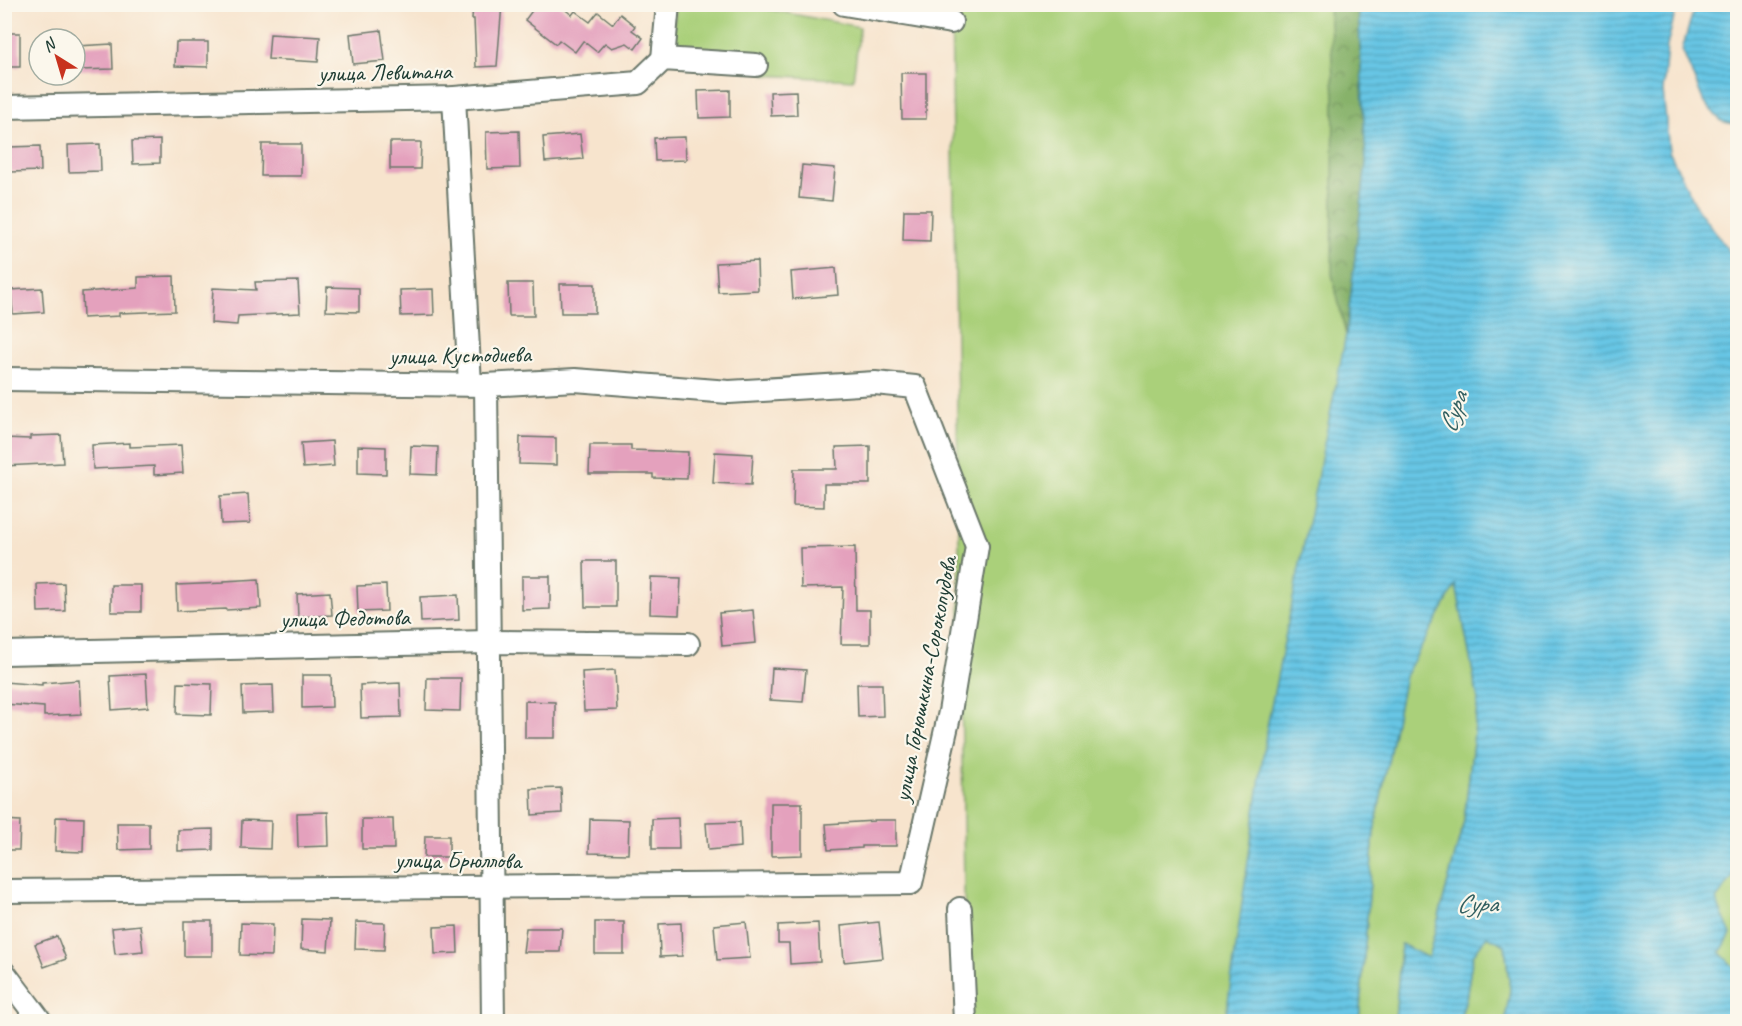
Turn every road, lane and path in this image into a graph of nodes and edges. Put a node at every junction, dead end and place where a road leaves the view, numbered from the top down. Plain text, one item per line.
1 (669, 4) edge
2 (844, 4) edge
3 (951, 22) dead end
4 (663, 59) junction
5 (756, 65) dead end
6 (454, 98) junction
7 (4, 107) edge
8 (4, 379) edge
9 (478, 384) junction
10 (915, 387) joint
11 (489, 642) junction
12 (688, 644) dead end
13 (4, 653) edge
14 (911, 883) joint
15 (492, 887) junction
16 (4, 891) edge
17 (960, 909) dead end
18 (4, 973) edge
19 (41, 1022) edge
20 (493, 1022) edge
21 (965, 1022) edge

1 - 4 street
2 - 3 street
4 - 5 street
4 - 6 street, улица Левитана
6 - 7 street, улица Левитана
6 - 9 street
8 - 9 street, улица Кустодиева
9 - 10 street, улица Кустодиева
9 - 11 street
10 - 14 street, улица Горюшкина-Сорокопудова
11 - 12 street, улица Федотова
11 - 13 street, улица Федотова
11 - 15 street
14 - 15 street, улица Брюллова
15 - 16 street, улица Брюллова
15 - 20 street
17 - 21 street
18 - 19 street

